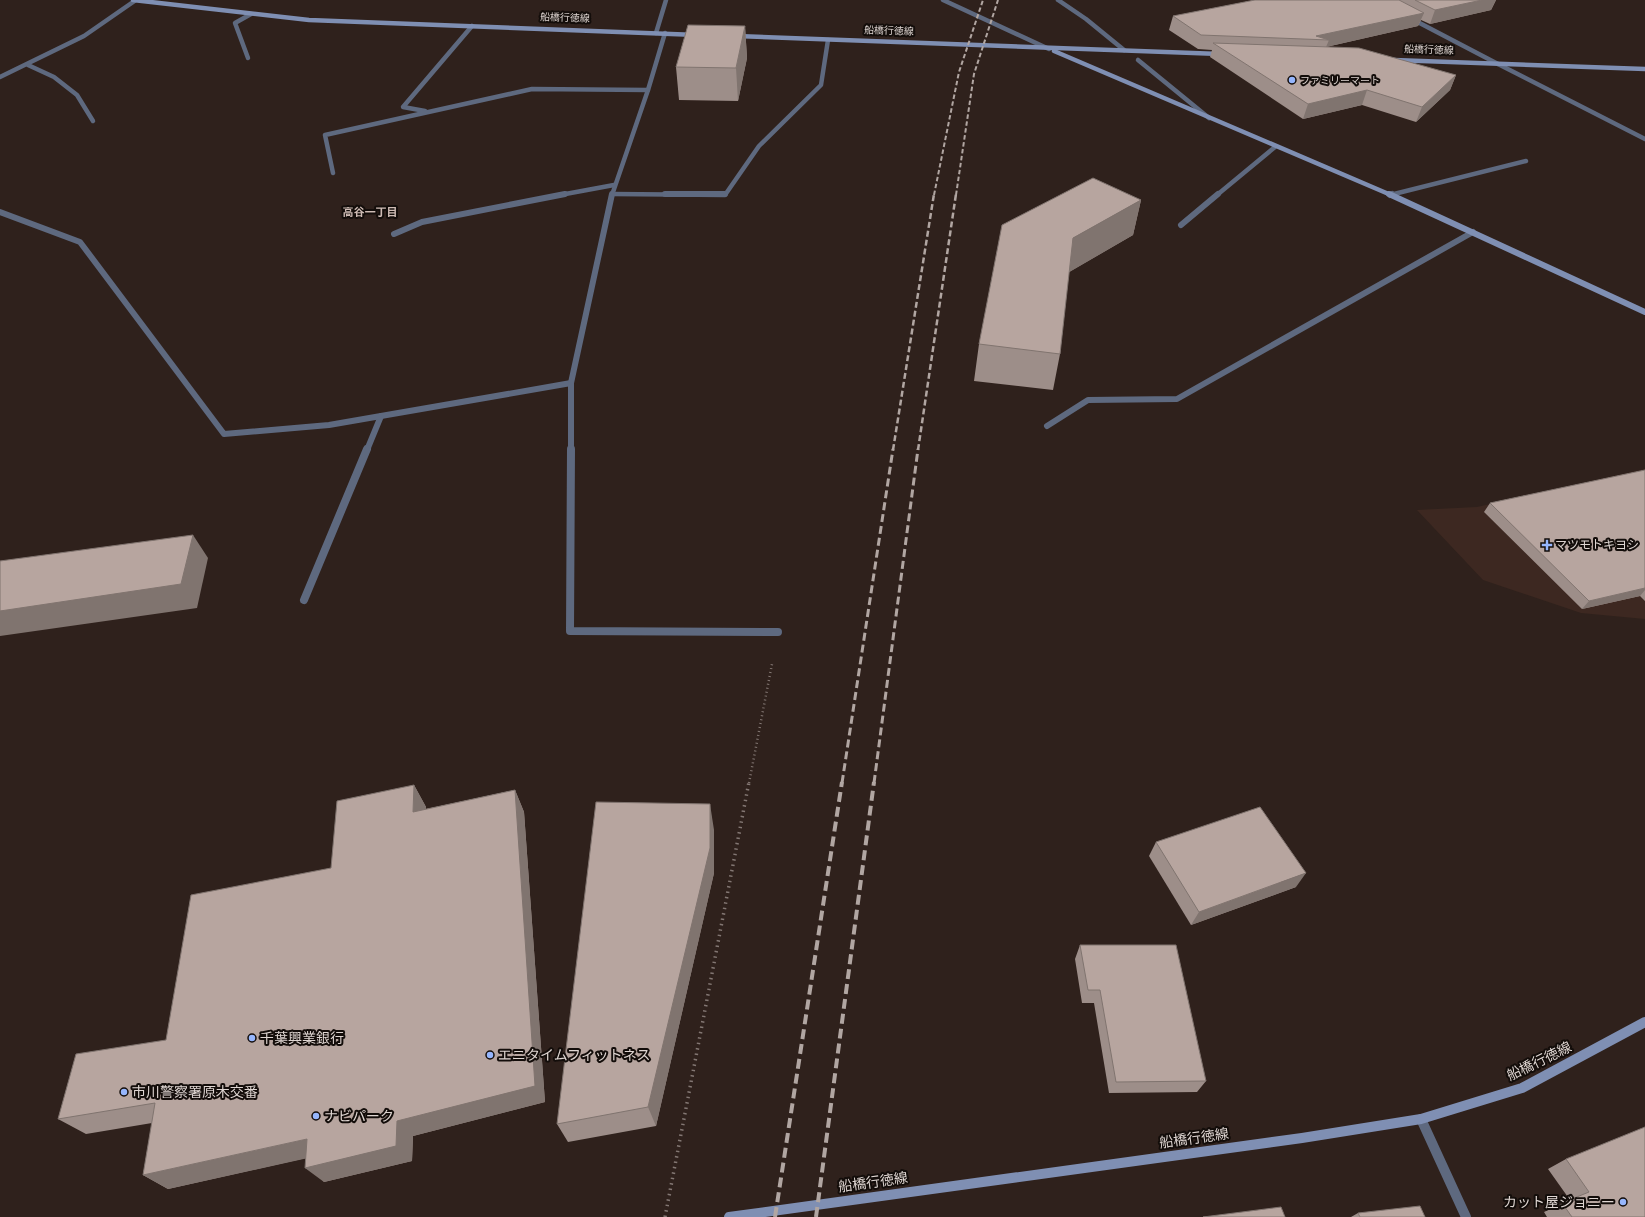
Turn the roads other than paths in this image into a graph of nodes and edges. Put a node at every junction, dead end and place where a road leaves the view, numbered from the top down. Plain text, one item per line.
1 (133, 0) edge
2 (136, 0) edge
3 (666, 0) edge
4 (943, 0) edge
5 (1058, 0) edge
6 (251, 14) junction
7 (1403, 14) edge
8 (472, 26) junction
9 (656, 33) junction
10 (665, 33) junction
11 (704, 35) edge
12 (727, 36) edge
13 (828, 40) junction
14 (1049, 49) junction
15 (1124, 50) junction
16 (1228, 54) edge
17 (248, 58) dead end
18 (1138, 60) dead end
19 (1387, 60) edge
20 (1498, 64) junction
21 (28, 65) junction
22 (1645, 69) edge
23 (0, 77) edge
24 (648, 90) junction
25 (428, 112) junction
26 (1209, 118) junction
27 (93, 121) dead end
28 (1645, 139) edge
29 (1275, 147) junction
30 (1526, 161) dead end
31 (333, 173) dead end
32 (614, 185) junction
33 (612, 194) junction
34 (1390, 195) junction
35 (0, 212) edge
36 (1181, 225) dead end
37 (1473, 232) junction
38 (394, 234) dead end
39 (1645, 312) edge
40 (571, 383) junction
41 (381, 416) junction
42 (1047, 426) dead end
43 (304, 600) dead end
44 (778, 632) road end
45 (1645, 1022) edge
46 (1421, 1119) junction
47 (729, 1217) edge
48 (1466, 1217) edge

1 - 2 main road, 船橋行徳線
2 - 6 main road, 船橋行徳線
2 - 21 street
3 - 9 street
4 - 14 street
5 - 15 street
6 - 8 main road, 船橋行徳線
6 - 17 street
7 - 20 street
8 - 9 main road, 船橋行徳線
8 - 25 street
9 - 10 main road, 船橋行徳線
10 - 11 main road, 船橋行徳線
10 - 24 street
12 - 13 main road, 船橋行徳線
13 - 14 main road, 船橋行徳線
13 - 33 street
14 - 15 main road, 船橋行徳線
14 - 26 main road
15 - 16 main road, 船橋行徳線
18 - 26 street
19 - 20 main road, 船橋行徳線
20 - 22 main road, 船橋行徳線
20 - 28 street
21 - 23 street
21 - 27 street
24 - 25 street
24 - 32 street
25 - 31 street
26 - 29 main road
29 - 34 main road
29 - 36 street
30 - 34 street
32 - 33 street
32 - 38 street
33 - 40 street
34 - 37 main road
35 - 41 street
37 - 39 main road
37 - 42 street
40 - 41 street
40 - 44 street
41 - 43 street
45 - 46 main road, 船橋行徳線
46 - 47 main road, 船橋行徳線
46 - 48 street

